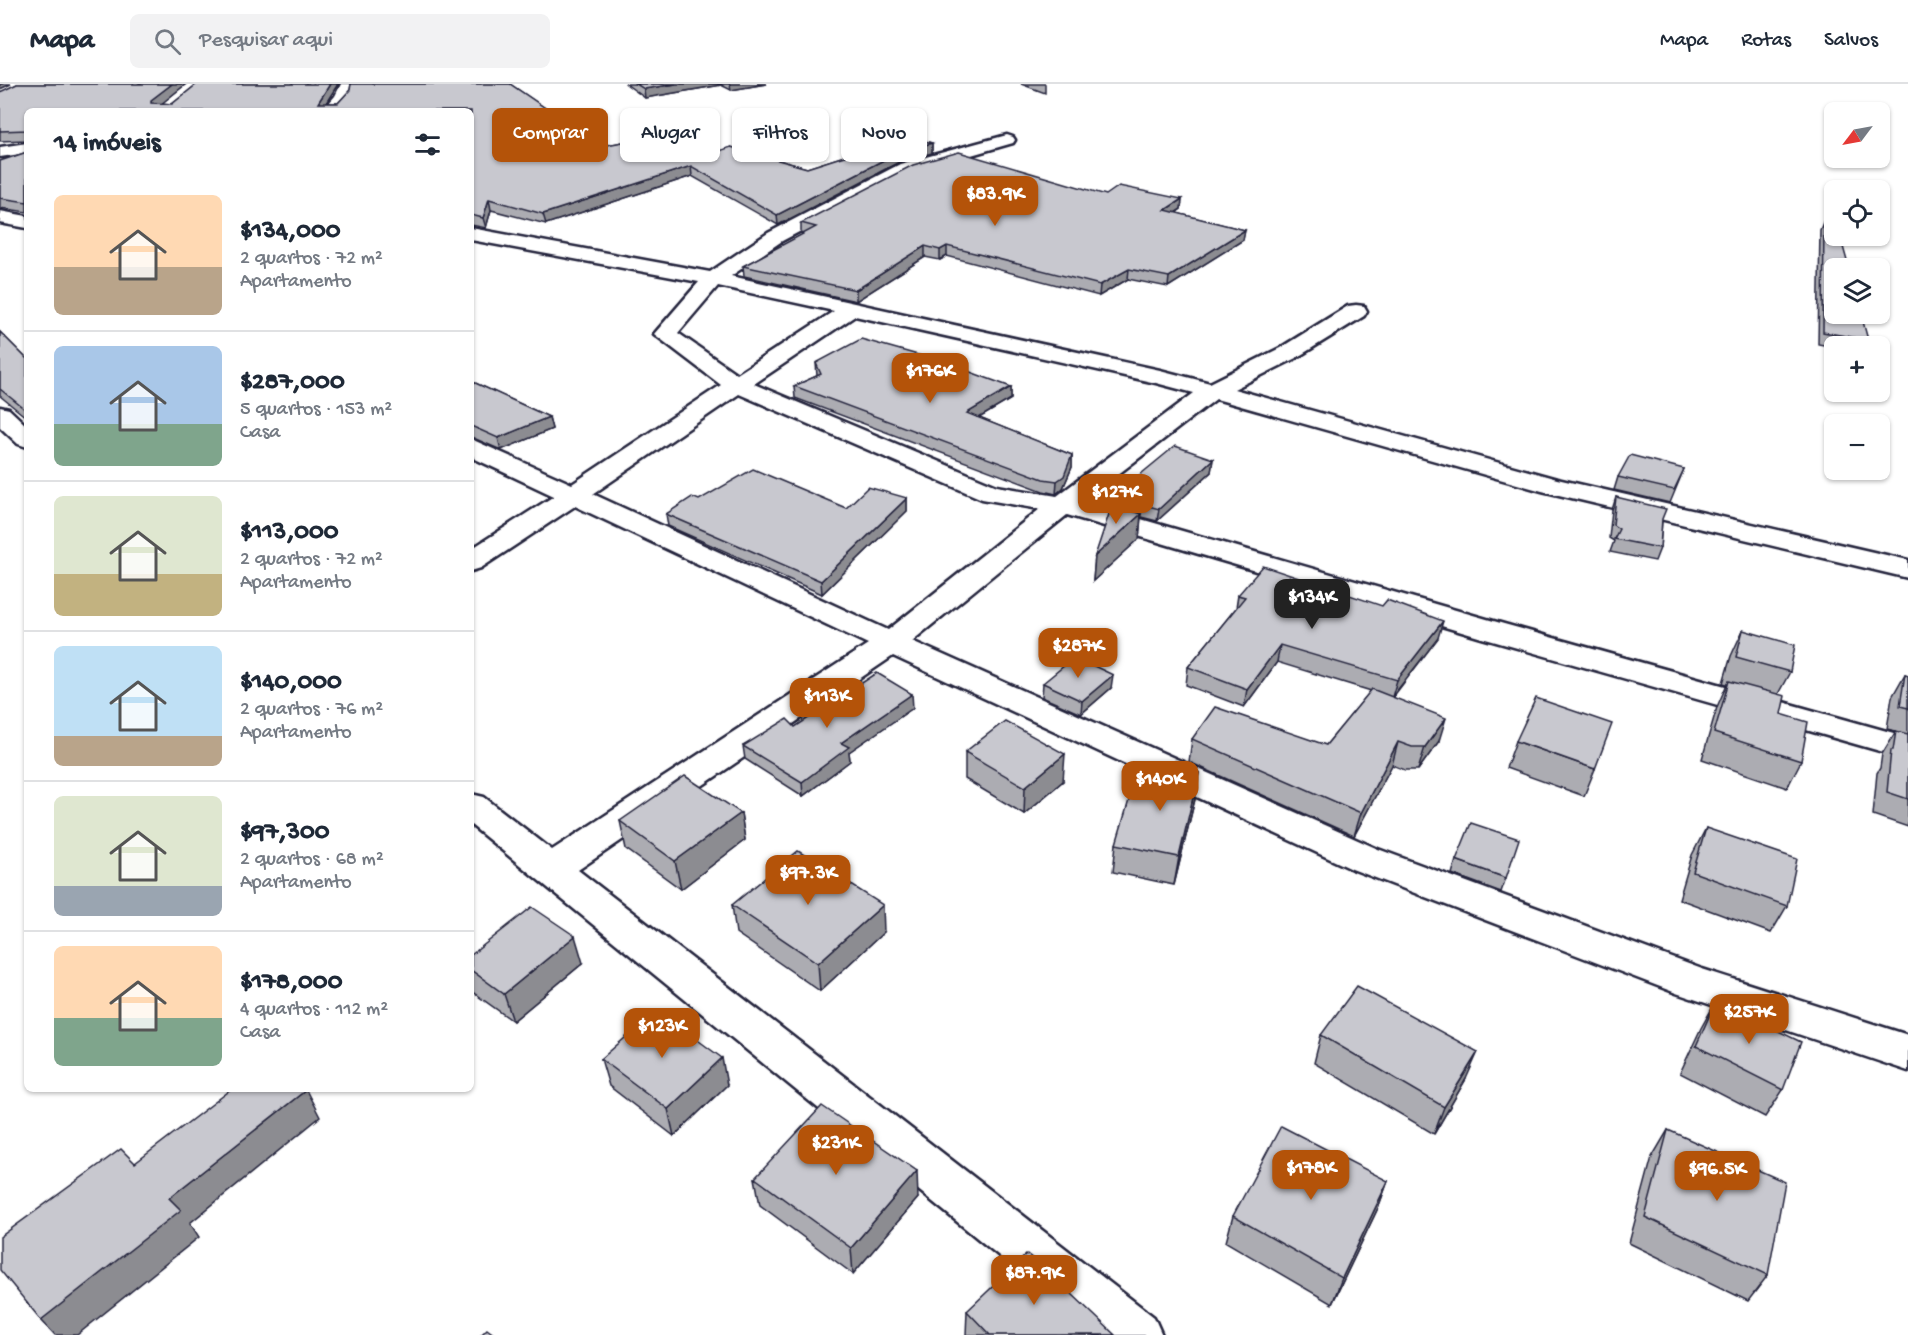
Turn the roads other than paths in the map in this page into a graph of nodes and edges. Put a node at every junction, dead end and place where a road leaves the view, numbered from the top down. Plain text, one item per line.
1 (348, 84) edge
2 (333, 108) edge
3 (1007, 140) dead end
4 (24, 148) edge
5 (0, 152) edge
6 (0, 217) edge
7 (24, 221) edge
8 (474, 235) edge
9 (713, 279) junction
10 (851, 309) junction
11 (1356, 311) dead end
12 (735, 384) junction
13 (1212, 391) junction
14 (24, 408) edge
15 (0, 415) edge
16 (24, 436) edge
17 (474, 448) edge
18 (574, 496) junction
19 (1062, 505) junction
20 (474, 560) edge
21 (1908, 569) edge
22 (891, 643) junction
23 (1908, 748) edge
24 (474, 808) edge
25 (552, 869) junction
26 (1908, 1053) edge
27 (1136, 1335) edge

1 - 2 street
3 - 9 street
4 - 5 street
6 - 7 street
8 - 9 street
9 - 10 street
9 - 12 street
10 - 12 street
10 - 13 street
11 - 13 street
12 - 18 street
12 - 19 street
13 - 19 street
13 - 21 street
14 - 15 street
15 - 16 street
17 - 18 street
18 - 20 street
18 - 22 street
19 - 22 street
19 - 23 street
22 - 25 street
22 - 26 street
24 - 25 street
25 - 27 street

